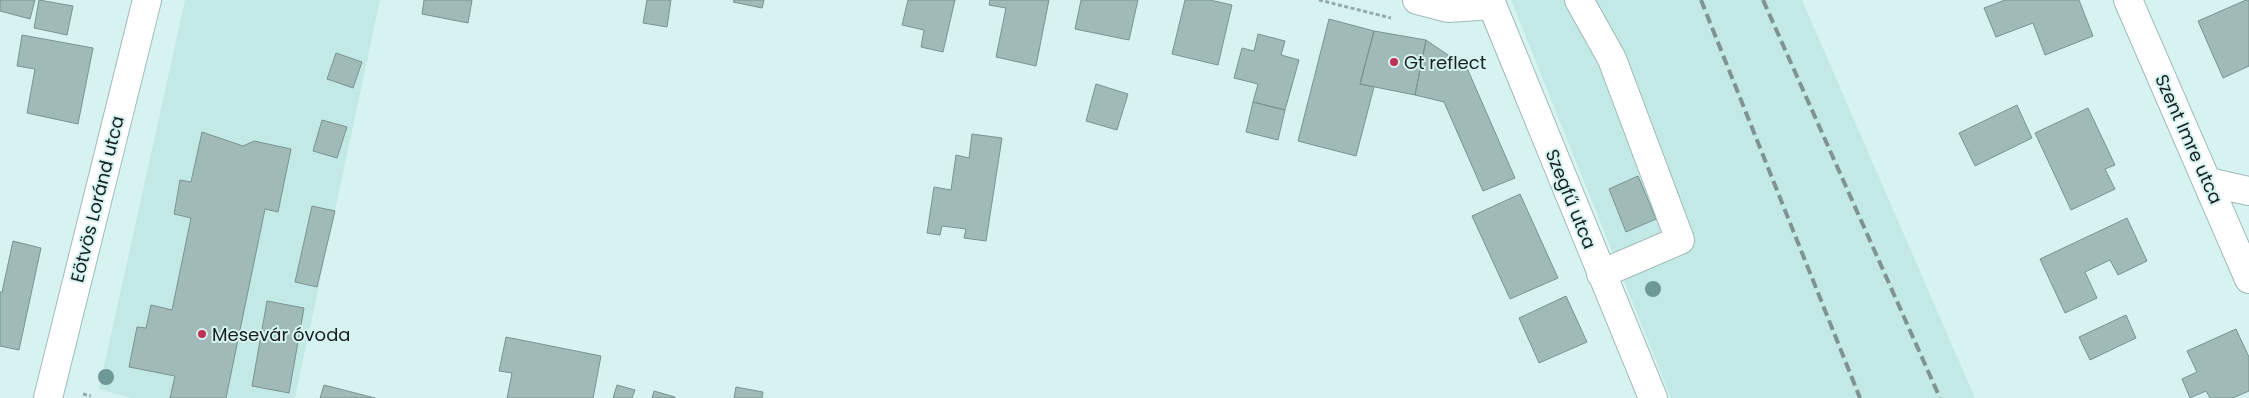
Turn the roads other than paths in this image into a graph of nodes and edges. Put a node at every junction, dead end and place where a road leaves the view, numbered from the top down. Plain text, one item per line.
1 (147, 0) edge
2 (1417, 0) edge
3 (1579, 0) edge
4 (2128, 0) edge
5 (1491, 3) edge
6 (2208, 182) junction
7 (2249, 191) edge
8 (1601, 274) junction
9 (2249, 279) edge
10 (48, 398) edge
11 (1652, 398) edge

1 - 10 street, Eötvös Loránd utca
2 - 5 street
3 - 8 street
4 - 6 street, Szent Imre utca
5 - 8 street, Szegfű utca
6 - 7 street
6 - 9 street, Szent Imre utca
8 - 11 street, Szegfű utca

